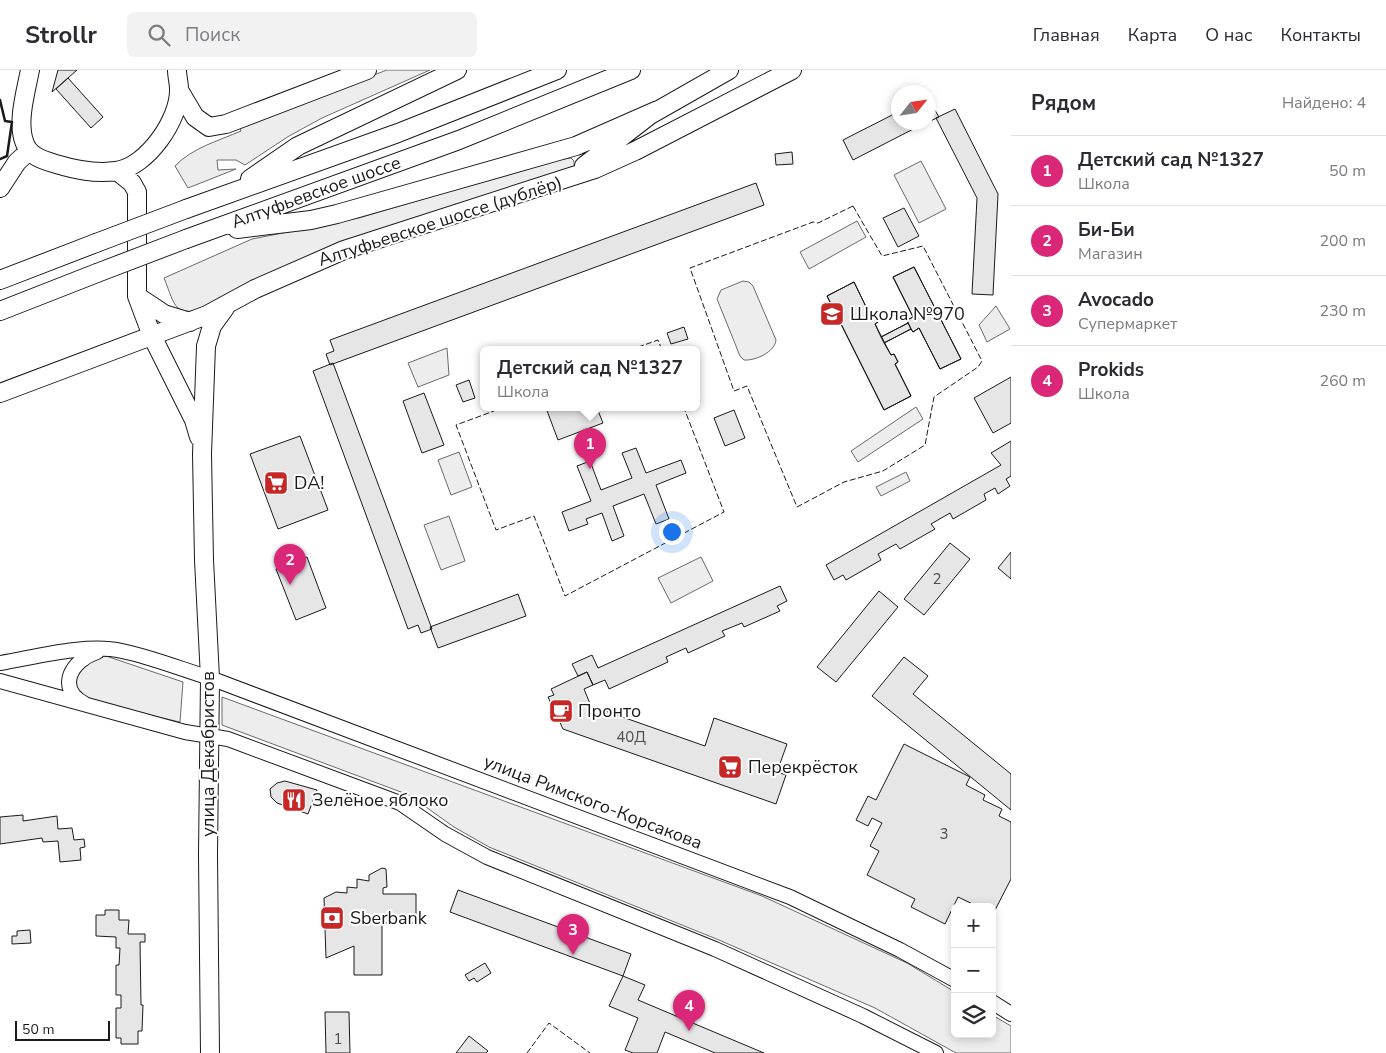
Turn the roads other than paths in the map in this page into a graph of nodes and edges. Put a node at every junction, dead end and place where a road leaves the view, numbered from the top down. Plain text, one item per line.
1 (30, 70) edge
2 (177, 70) edge
3 (367, 70) edge
4 (457, 70) edge
5 (557, 70) edge
6 (631, 70) edge
7 (729, 70) edge
8 (792, 70) edge
9 (179, 90) junction
10 (658, 110) junction
11 (668, 134) junction
12 (613, 144) junction
13 (560, 150) junction
14 (29, 151) junction
15 (117, 171) junction
16 (553, 183) junction
17 (0, 188) edge
18 (205, 203) junction
19 (206, 232) junction
20 (0, 280) edge
21 (137, 296) junction
22 (233, 301) junction
23 (0, 311) edge
24 (190, 322) junction
25 (152, 336) junction
26 (0, 393) edge
27 (202, 454) junction
28 (105, 649) junction
29 (0, 663) edge
30 (210, 678) junction
31 (0, 681) edge
32 (91, 707) junction
33 (208, 736) junction
34 (951, 978) edge
35 (996, 1005) edge
36 (1011, 1014) edge
37 (210, 1053) edge
38 (936, 1053) edge

1 - 14 main road
2 - 9 main road
3 - 9 main road
4 - 18 main road
5 - 18 main road, Алтуфьевское шоссе
6 - 19 main road, Алтуфьевское шоссе
7 - 10 main road
8 - 11 main road, Алтуфьевское шоссе (дублёр)
9 - 15 main road
10 - 12 main road
10 - 13 main road
11 - 12 main road
11 - 16 main road, Алтуфьевское шоссе (дублёр)
12 - 13 main road
12 - 16 main road
13 - 19 main road
14 - 15 main road
14 - 17 main road
15 - 21 main road
16 - 22 main road, Алтуфьевское шоссе (дублёр)
18 - 20 main road, Алтуфьевское шоссе, bridge
19 - 23 main road, Алтуфьевское шоссе, bridge
21 - 24 main road
21 - 25 main road, улица Декабристов
22 - 24 main road, Алтуфьевское шоссе (дублёр)
22 - 27 main road, улица Декабристов
24 - 25 main road, Алтуфьевское шоссе (дублёр)
25 - 26 main road, Алтуфьевское шоссе (дублёр)
25 - 27 main road, улица Декабристов
27 - 30 main road, улица Декабристов
28 - 29 street, улица Римского-Корсакова
28 - 30 street, улица Римского-Корсакова
28 - 32 street
30 - 33 main road, улица Декабристов
30 - 34 street, улица Римского-Корсакова
31 - 32 street
32 - 33 street
33 - 37 main road, улица Декабристов
33 - 38 street
35 - 36 street

